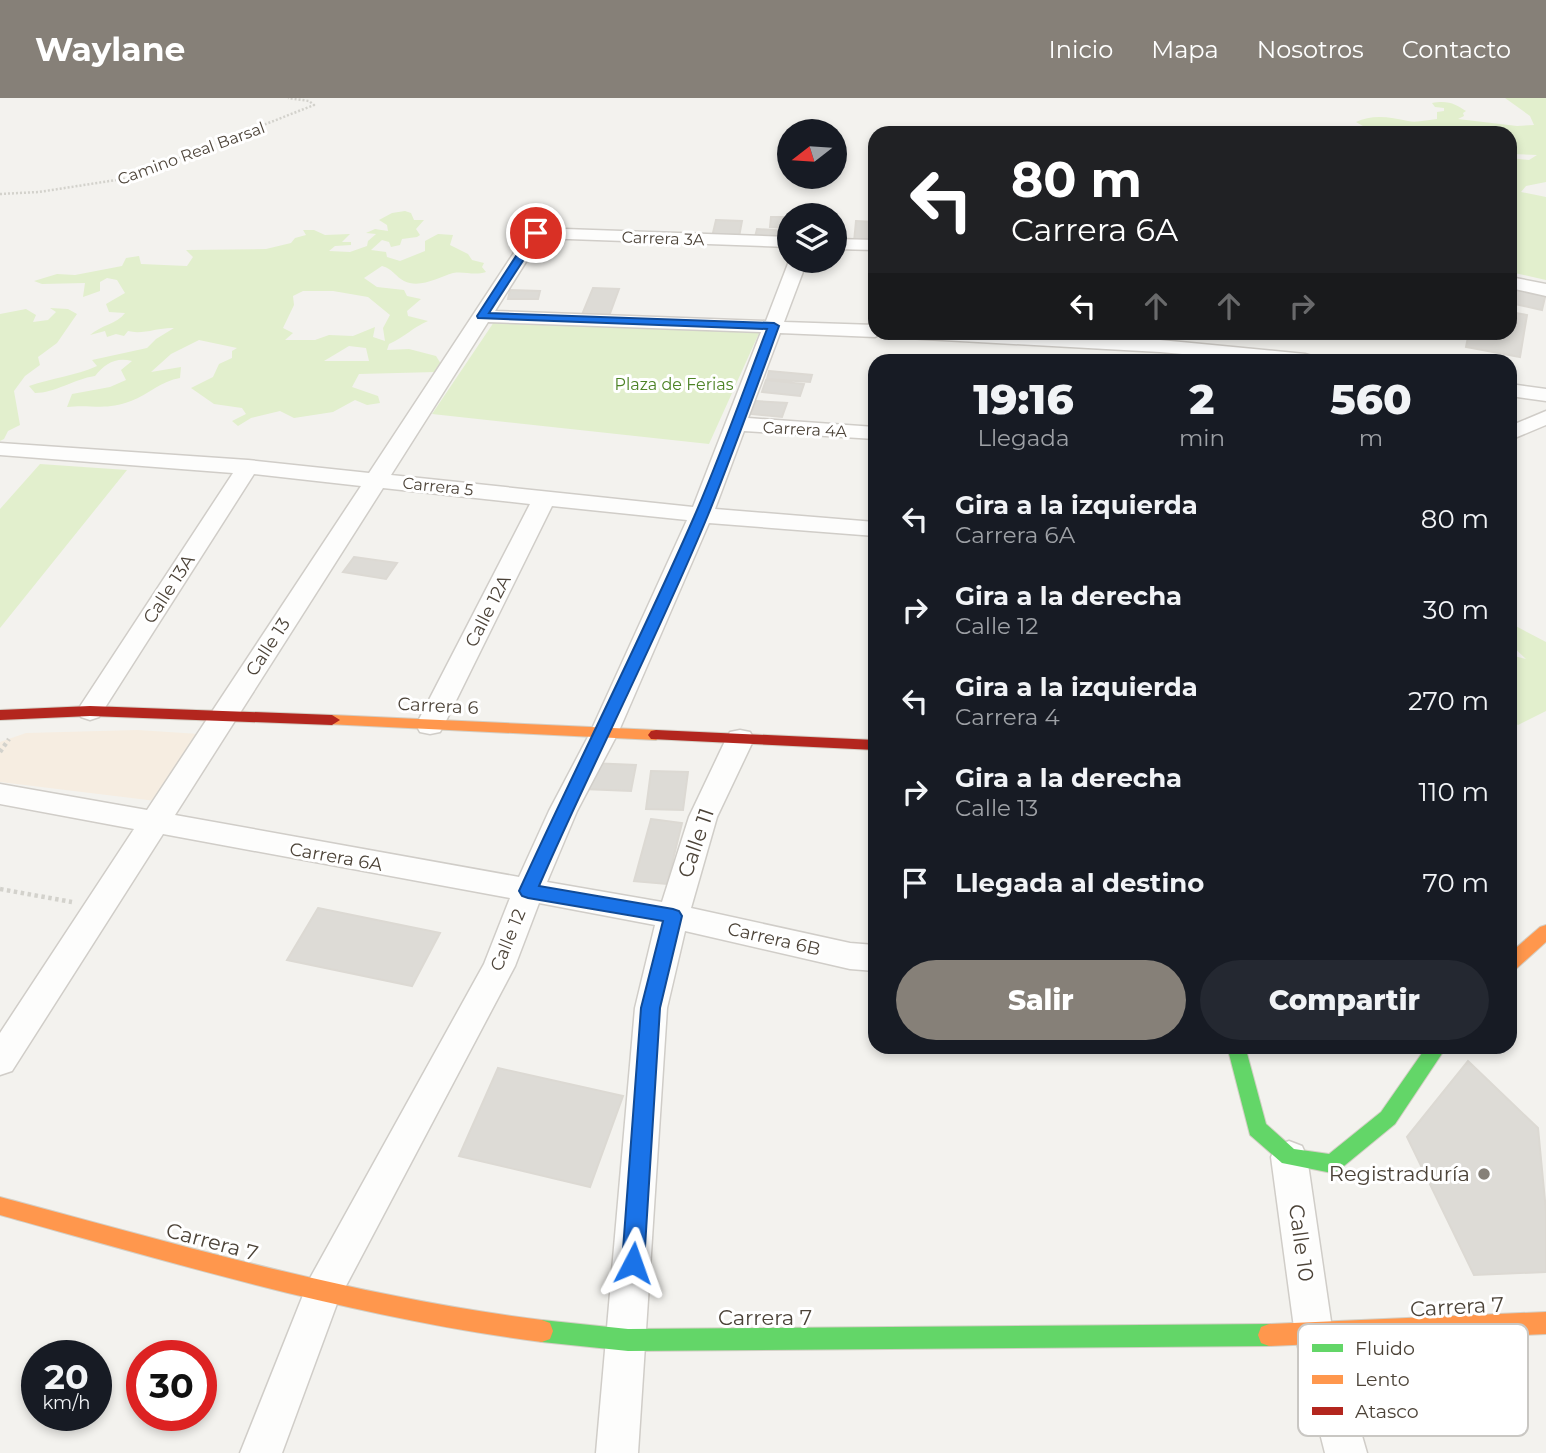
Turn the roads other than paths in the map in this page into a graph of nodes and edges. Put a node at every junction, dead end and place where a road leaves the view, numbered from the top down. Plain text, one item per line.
1 (536, 233) joint
2 (777, 242) edge
3 (847, 244) edge
4 (868, 245) edge
5 (794, 273) edge
6 (1517, 284) edge
7 (1546, 290) edge
8 (482, 316) junction
9 (774, 326) junction
10 (868, 331) edge
11 (1051, 340) edge
12 (1159, 346) edge
13 (1242, 354) edge
14 (1517, 391) edge
15 (1546, 396) edge
16 (1546, 417) edge
17 (736, 424) junction
18 (1517, 431) edge
19 (868, 433) edge
20 (0, 449) edge
21 (248, 467) junction
22 (377, 479) junction
23 (545, 497) junction
24 (701, 515) junction
25 (868, 528) edge
26 (90, 711) junction
27 (0, 715) edge
28 (225, 715) junction
29 (430, 725) junction
30 (604, 733) junction
31 (740, 739) junction
32 (868, 745) edge
33 (0, 794) edge
34 (155, 824) junction
35 (528, 891) junction
36 (673, 916) junction
37 (1546, 932) edge
38 (868, 957) edge
39 (1517, 958) edge
40 (1238, 1054) edge
41 (1432, 1054) edge
42 (0, 1061) edge
43 (1289, 1157) junction
44 (0, 1206) edge
45 (322, 1293) junction
46 (1546, 1323) edge
47 (1312, 1324) edge
48 (1527, 1324) edge
49 (1298, 1335) edge
50 (628, 1340) junction
51 (1341, 1436) edge
52 (261, 1453) edge
53 (617, 1453) edge
54 (1346, 1453) edge

1 - 2 street, Carrera 3A
1 - 8 street, Calle 13
3 - 4 street
5 - 9 street, Calle 12
6 - 7 street
8 - 9 street
8 - 22 street, Calle 13
9 - 10 street
9 - 17 street, Calle 12
11 - 12 street
12 - 13 street
14 - 15 street
16 - 18 street
17 - 19 street, Carrera 4A
17 - 24 street, Calle 12
20 - 21 street, Carrera 5
21 - 22 street, Carrera 5
21 - 26 street, Calle 13A
22 - 23 street, Carrera 5
22 - 28 street, Calle 13
23 - 24 street, Carrera 5
23 - 29 street, Calle 12A
24 - 25 street, Carrera 5
24 - 30 street, Calle 12
26 - 27 main road, Carrera 6
26 - 28 main road, Carrera 6
28 - 29 main road, Carrera 6
28 - 34 street, Calle 13
29 - 30 main road, Carrera 6
30 - 31 main road, Carrera 6
30 - 35 street, Calle 12
31 - 32 main road, Carrera 6
31 - 36 street, Calle 11
33 - 34 street, Carrera 6A
34 - 35 street, Carrera 6A
34 - 42 street, Calle 13
35 - 36 street, Carrera 6A
35 - 45 street, Calle 12
36 - 38 street, Carrera 6B
36 - 50 street, Calle 11
37 - 39 main road
40 - 43 main road
41 - 43 main road
43 - 47 street, Calle 10
44 - 45 main road, Carrera 7
45 - 50 main road, Carrera 7
45 - 52 street, Calle 12
46 - 48 main road, Carrera 7
49 - 50 main road, Carrera 7
50 - 53 street, Calle 11
51 - 54 street, Calle 10

